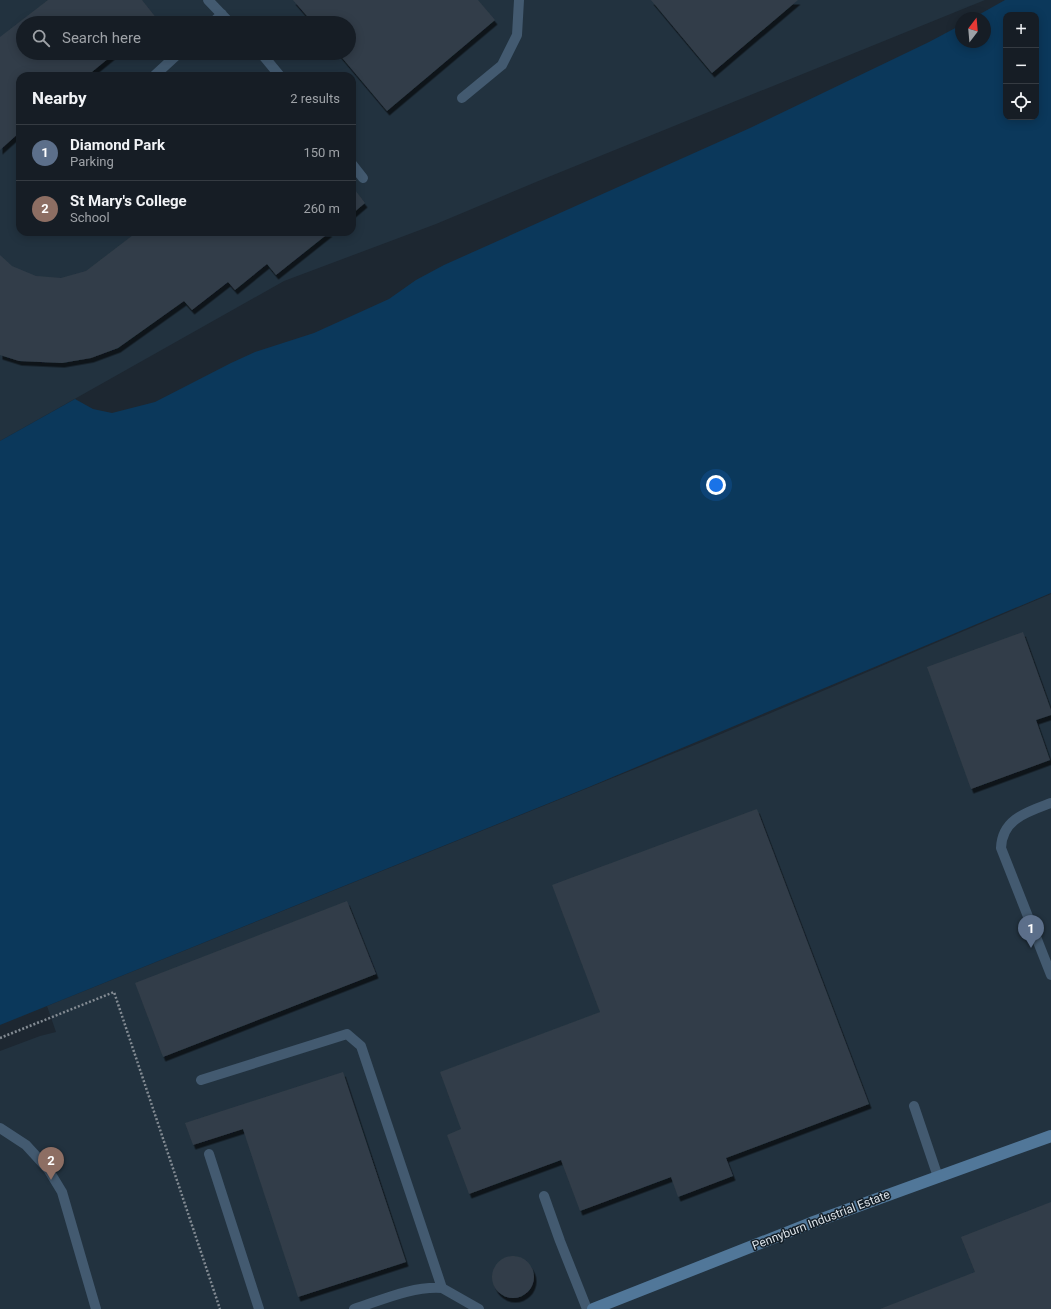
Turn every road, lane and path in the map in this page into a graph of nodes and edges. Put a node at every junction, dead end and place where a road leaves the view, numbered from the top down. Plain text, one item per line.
1 (208, 0) edge
2 (519, 0) edge
3 (222, 14) edge
4 (172, 60) edge
5 (267, 60) edge
6 (159, 72) edge
7 (277, 72) edge
8 (462, 98) dead end
9 (356, 169) edge
10 (364, 178) dead end
11 (1051, 803) edge
12 (1051, 974) edge
13 (0, 1038) edge
14 (201, 1080) dead end
15 (914, 1106) dead end
16 (0, 1128) edge
17 (1051, 1136) edge
18 (209, 1154) dead end
19 (938, 1177) junction
20 (544, 1196) dead end
21 (442, 1288) junction
22 (96, 1309) edge
23 (220, 1309) edge
24 (259, 1309) edge
25 (354, 1309) edge
26 (479, 1309) edge
27 (587, 1309) edge
28 (593, 1309) edge

1 - 3 lane
2 - 8 lane
4 - 6 lane
5 - 7 lane
9 - 10 lane
11 - 12 lane
13 - 23 path
14 - 21 lane
15 - 19 lane
16 - 22 lane
17 - 19 street, Pennyburn Industrial Estate
18 - 24 lane
19 - 28 street, Pennyburn Industrial Estate
20 - 27 lane
21 - 25 lane
21 - 26 lane

